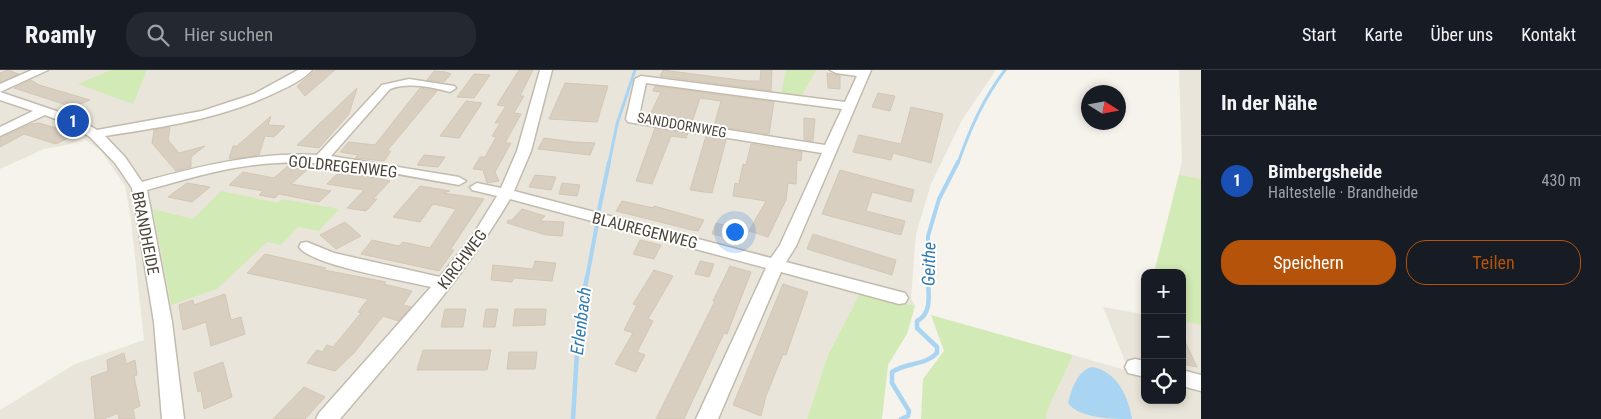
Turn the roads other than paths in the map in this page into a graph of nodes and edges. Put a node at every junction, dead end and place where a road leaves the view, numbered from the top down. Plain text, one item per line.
1 (42, 70) edge
2 (306, 70) edge
3 (546, 70) edge
4 (836, 70) edge
5 (864, 72) edge
6 (450, 88) dead end
7 (0, 89) edge
8 (0, 96) edge
9 (850, 106) junction
10 (44, 111) junction
11 (0, 132) edge
12 (95, 134) junction
13 (829, 150) junction
14 (320, 160) junction
15 (459, 182) dead end
16 (139, 188) junction
17 (477, 188) dead end
18 (506, 193) junction
19 (307, 247) dead end
20 (776, 264) junction
21 (444, 284) junction
22 (899, 298) dead end
23 (1186, 379) edge
24 (1201, 383) edge
25 (173, 419) edge
26 (327, 419) edge
27 (707, 419) edge

1 - 7 street
2 - 12 street
3 - 18 street, KIRCHWEG
4 - 5 street
5 - 9 street
6 - 14 street
8 - 10 street, BRANDHEIDE
9 - 13 street
9 - 13 street, SANDDORNWEG
10 - 11 street
10 - 12 street, BRANDHEIDE
12 - 16 street, BRANDHEIDE
13 - 20 street
14 - 15 street, GOLDREGENWEG
14 - 16 street, GOLDREGENWEG
16 - 25 street, BRANDHEIDE
17 - 18 street
18 - 20 street, BLAUREGENWEG
18 - 21 street, KIRCHWEG
19 - 21 street
20 - 22 street, BLAUREGENWEG
20 - 27 street
21 - 26 street, KIRCHWEG
23 - 24 street

